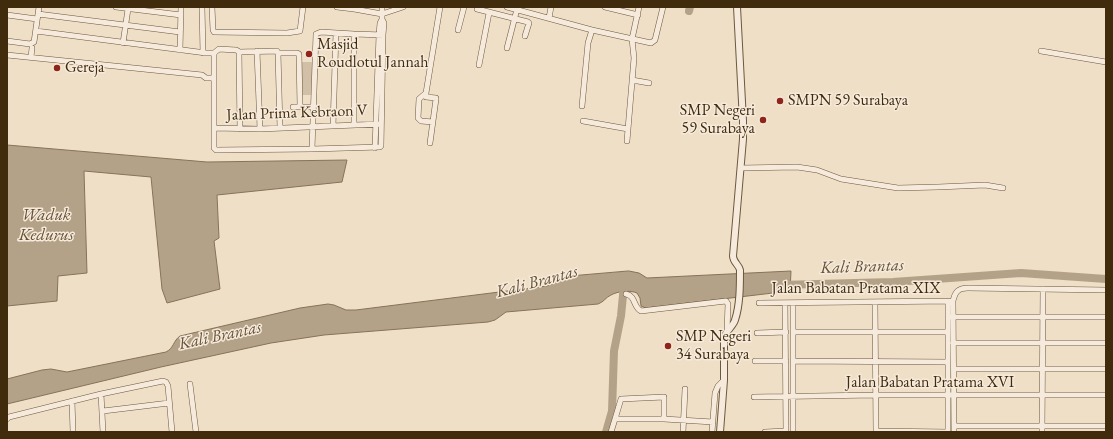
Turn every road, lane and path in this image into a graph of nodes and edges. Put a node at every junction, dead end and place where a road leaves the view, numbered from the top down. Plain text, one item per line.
1 (39, 7) edge
2 (119, 7) edge
3 (181, 7) edge
4 (202, 7) edge
5 (212, 7) edge
6 (303, 7) edge
7 (337, 7) edge
8 (382, 7) edge
9 (403, 7) edge
10 (440, 7) edge
11 (464, 7) edge
12 (507, 7) edge
13 (528, 7) edge
14 (551, 7) edge
15 (606, 7) edge
16 (639, 7) edge
17 (662, 7) edge
18 (737, 7) edge
19 (128, 8) junction
20 (354, 8) edge
21 (613, 8) edge
22 (477, 9) dead end
23 (489, 13) junction
24 (527, 13) junction
25 (515, 14) junction
26 (7, 15) edge
27 (180, 15) junction
28 (638, 15) junction
29 (38, 16) junction
30 (382, 16) junction
31 (549, 18) junction
32 (126, 25) junction
33 (458, 30) dead end
34 (36, 31) junction
35 (180, 32) junction
36 (592, 32) junction
37 (336, 33) junction
38 (354, 34) junction
39 (381, 35) junction
40 (525, 36) dead end
41 (632, 39) junction
42 (7, 41) edge
43 (123, 43) junction
44 (33, 45) junction
45 (507, 48) dead end
46 (180, 50) junction
47 (257, 51) junction
48 (1041, 51) dead end
49 (239, 52) junction
50 (278, 52) junction
51 (208, 53) junction
52 (7, 54) edge
53 (31, 57) junction
54 (1106, 62) edge
55 (479, 65) dead end
56 (210, 78) junction
57 (632, 80) junction
58 (650, 83) dead end
59 (426, 93) junction
60 (300, 106) junction
61 (582, 106) dead end
62 (293, 107) dead end
63 (313, 107) junction
64 (582, 121) dead end
65 (432, 122) junction
66 (378, 124) junction
67 (354, 125) junction
68 (312, 126) junction
69 (333, 126) junction
70 (215, 128) junction
71 (280, 128) junction
72 (240, 129) junction
73 (260, 129) junction
74 (628, 129) junction
75 (627, 141) dead end
76 (430, 143) dead end
77 (375, 148) junction
78 (312, 149) junction
79 (740, 168) junction
80 (1003, 188) dead end
81 (1043, 289) junction
82 (1106, 290) edge
83 (626, 294) dead end
84 (875, 302) junction
85 (951, 302) junction
86 (760, 303) dead end
87 (785, 303) junction
88 (792, 303) junction
89 (951, 317) junction
90 (1042, 317) junction
91 (1106, 317) edge
92 (727, 331) junction
93 (758, 332) dead end
94 (786, 332) junction
95 (793, 332) junction
96 (875, 332) junction
97 (948, 332) junction
98 (953, 342) junction
99 (1042, 342) junction
100 (1106, 342) edge
101 (755, 361) dead end
102 (786, 361) junction
103 (793, 361) junction
104 (875, 361) junction
105 (948, 362) junction
106 (954, 369) junction
107 (1042, 369) junction
108 (1106, 369) edge
109 (724, 380) junction
110 (190, 384) dead end
111 (685, 389) dead end
112 (101, 394) junction
113 (875, 395) junction
114 (951, 395) junction
115 (1042, 395) junction
116 (1106, 395) edge
117 (754, 397) dead end
118 (786, 397) junction
119 (793, 397) junction
120 (72, 401) junction
121 (169, 403) junction
122 (103, 411) junction
123 (7, 419) edge
124 (615, 419) junction
125 (664, 419) junction
126 (684, 420) junction
127 (713, 422) junction
128 (954, 426) junction
129 (1042, 426) junction
130 (1106, 426) edge
131 (73, 432) edge
132 (104, 432) edge
133 (172, 432) edge
134 (196, 432) edge
135 (611, 432) edge
136 (683, 432) edge
137 (712, 432) edge
138 (720, 432) edge
139 (765, 432) edge
140 (786, 432) edge
141 (793, 432) edge
142 (876, 432) edge
143 (948, 432) edge
144 (954, 432) edge
145 (1042, 432) edge

1 - 29 street
2 - 19 street
3 - 27 street
4 - 51 street
5 - 6 street
7 - 20 street
8 - 30 street
9 - 30 street
10 - 59 street
11 - 33 street
12 - 25 street
13 - 24 street
14 - 31 street
15 - 21 street
16 - 28 street
17 - 41 street
18 - 79 street
19 - 27 street
19 - 32 street
20 - 30 street
21 - 28 street
22 - 23 street
23 - 25 street
23 - 55 street
24 - 25 street
24 - 31 street
25 - 40 street
25 - 45 street
26 - 29 street
27 - 35 street
28 - 41 street
29 - 32 street
29 - 34 street
30 - 39 street
31 - 36 street
32 - 35 street
32 - 43 street
34 - 43 street
34 - 44 street
35 - 46 street
36 - 41 street
36 - 61 street
37 - 38 street
37 - 63 street
37 - 69 street
38 - 39 street
38 - 67 street
39 - 66 street
41 - 57 street
42 - 44 street
43 - 46 street
44 - 53 street
46 - 51 street
47 - 49 street
47 - 50 street
47 - 73 street
48 - 54 street
49 - 51 street
49 - 72 street
50 - 60 street
50 - 71 street
51 - 56 street
52 - 53 street
53 - 56 street
56 - 70 street
57 - 58 street
57 - 74 street
59 - 65 street
59 - 65 street
60 - 62 street
60 - 63 street
63 - 68 street
64 - 74 street
65 - 76 street
66 - 67 street, Jalan Prima Kebraon V
66 - 77 street
66 - 77 street
67 - 69 street, Jalan Prima Kebraon V
68 - 69 street, Jalan Prima Kebraon V
68 - 71 street, Jalan Prima Kebraon V
68 - 78 street
70 - 72 street, Jalan Prima Kebraon V
70 - 78 street
71 - 73 street, Jalan Prima Kebraon V
72 - 73 street, Jalan Prima Kebraon V
74 - 75 street
77 - 78 street
79 - 80 street
79 - 92 street
81 - 82 street
81 - 85 street
81 - 90 street
83 - 92 street
84 - 85 street, Jalan Babatan Pratama XIX
84 - 88 street, Jalan Babatan Pratama XIX
84 - 96 street
85 - 89 street
86 - 87 street, Jalan Babatan Pratama XIX
87 - 88 street, Jalan Babatan Pratama XIX
87 - 94 street
88 - 95 street
89 - 90 street
89 - 97 street
89 - 98 street
90 - 91 street
90 - 99 street
92 - 109 street
93 - 94 street
94 - 102 street
95 - 96 street
95 - 103 street
96 - 97 street
96 - 104 street
97 - 105 street
98 - 99 street
98 - 106 street
99 - 100 street
99 - 107 street
101 - 102 street
102 - 118 street
103 - 104 street
103 - 119 street
104 - 105 street
104 - 113 street
105 - 114 street
106 - 107 street
106 - 114 street
107 - 108 street
107 - 115 street
109 - 127 street
109 - 138 street
110 - 134 street
111 - 126 street
112 - 120 street
112 - 121 street
112 - 122 street
113 - 114 street, Jalan Babatan Pratama XVI
113 - 119 street, Jalan Babatan Pratama XVI
113 - 142 street
114 - 115 street, Jalan Babatan Pratama XVI
114 - 128 street
114 - 143 street
115 - 116 street, Jalan Babatan Pratama XVI
115 - 129 street
117 - 118 street, Jalan Babatan Pratama XVI
118 - 119 street, Jalan Babatan Pratama XVI
118 - 140 street
119 - 141 street
120 - 123 street
120 - 131 street
121 - 122 street
121 - 133 street
122 - 132 street
124 - 125 street
124 - 125 street
124 - 135 street
125 - 126 street
126 - 127 street
126 - 136 street
127 - 137 street
128 - 129 street
128 - 144 street
129 - 130 street
129 - 145 street
139 - 140 street
142 - 143 street

